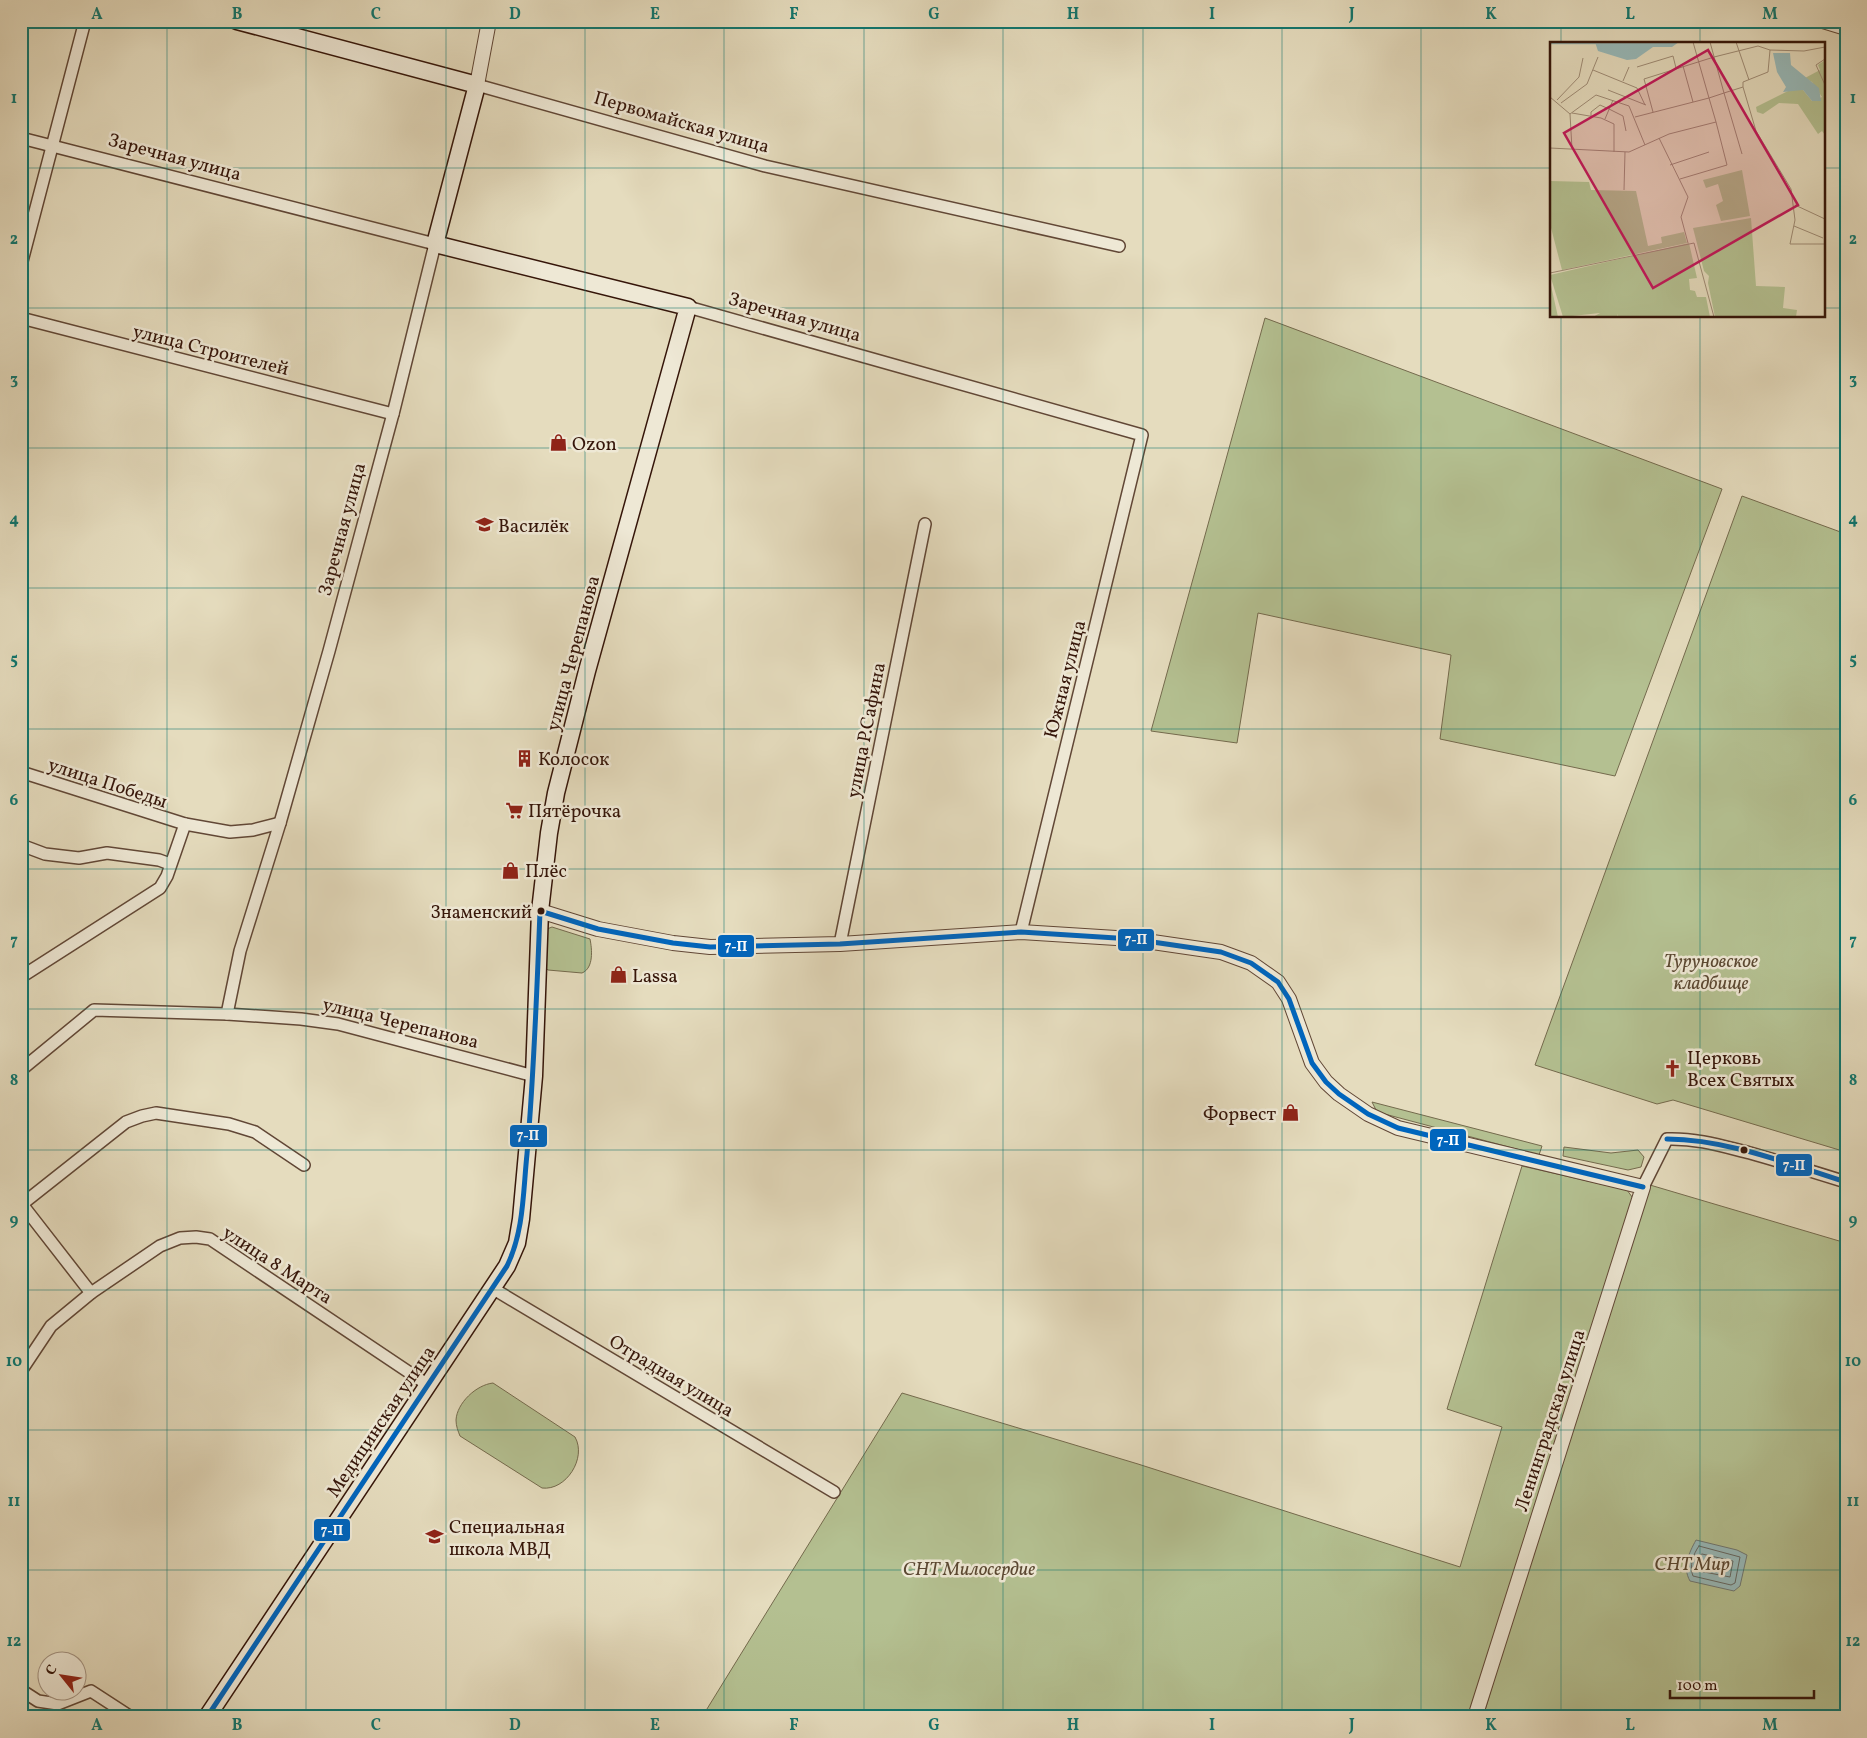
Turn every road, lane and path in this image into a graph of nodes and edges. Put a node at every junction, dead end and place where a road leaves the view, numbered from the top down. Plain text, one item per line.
1 (86, 21) edge
2 (237, 21) edge
3 (489, 21) edge
4 (1823, 21) edge
5 (1846, 28) edge
6 (477, 85) junction
7 (21, 138) edge
8 (52, 145) junction
9 (435, 244) junction
10 (1119, 246) dead end
11 (21, 265) edge
12 (688, 307) junction
13 (21, 318) edge
14 (393, 414) junction
15 (1142, 435) joint
16 (924, 524) dead end
17 (21, 772) edge
18 (280, 823) junction
19 (185, 824) junction
20 (21, 845) edge
21 (170, 864) junction
22 (540, 911) junction
23 (1021, 932) junction
24 (840, 944) junction
25 (21, 977) edge
26 (227, 1014) junction
27 (21, 1070) edge
28 (534, 1076) junction
29 (304, 1165) dead end
30 (1846, 1182) edge
31 (1643, 1187) junction
32 (22, 1204) edge
33 (492, 1288) junction
34 (90, 1293) junction
35 (452, 1348) joint
36 (21, 1371) edge
37 (428, 1385) junction
38 (834, 1492) dead end
39 (21, 1690) edge
40 (131, 1717) edge
41 (207, 1717) edge
42 (1475, 1717) edge

1 - 8 street
2 - 6 main road, Первомайская улица
3 - 6 street, Заречная улица
4 - 5 street
6 - 9 main road, Заречная улица
6 - 10 street, Первомайская улица
7 - 8 street, Заречная улица
8 - 9 street, Заречная улица
8 - 11 street
9 - 12 main road, Заречная улица
9 - 14 street, Заречная улица
12 - 15 street, Заречная улица
12 - 22 main road, улица Черепанова
13 - 14 street, улица Строителей
14 - 18 street, Заречная улица
15 - 23 street, Южная улица
16 - 24 street, улица Р.Сафина
17 - 19 street, улица Победы
18 - 19 street, улица Победы
18 - 26 street, Заречная улица
19 - 21 street
20 - 21 street
21 - 25 street
22 - 24 street
22 - 28 main road, улица Черепанова
23 - 24 street
23 - 31 street
26 - 27 street, улица Черепанова
26 - 28 street, улица Черепанова
28 - 33 main road, улица Черепанова
29 - 32 street
30 - 31 street, Ленинградская улица
31 - 42 street, Ленинградская улица
32 - 34 street
33 - 35 main road, улица Черепанова
33 - 38 street, Отрадная улица
34 - 36 street, улица 8 Марта
34 - 37 street, улица 8 Марта
35 - 37 main road, Медицинская улица
37 - 41 main road, Медицинская улица
39 - 40 street

